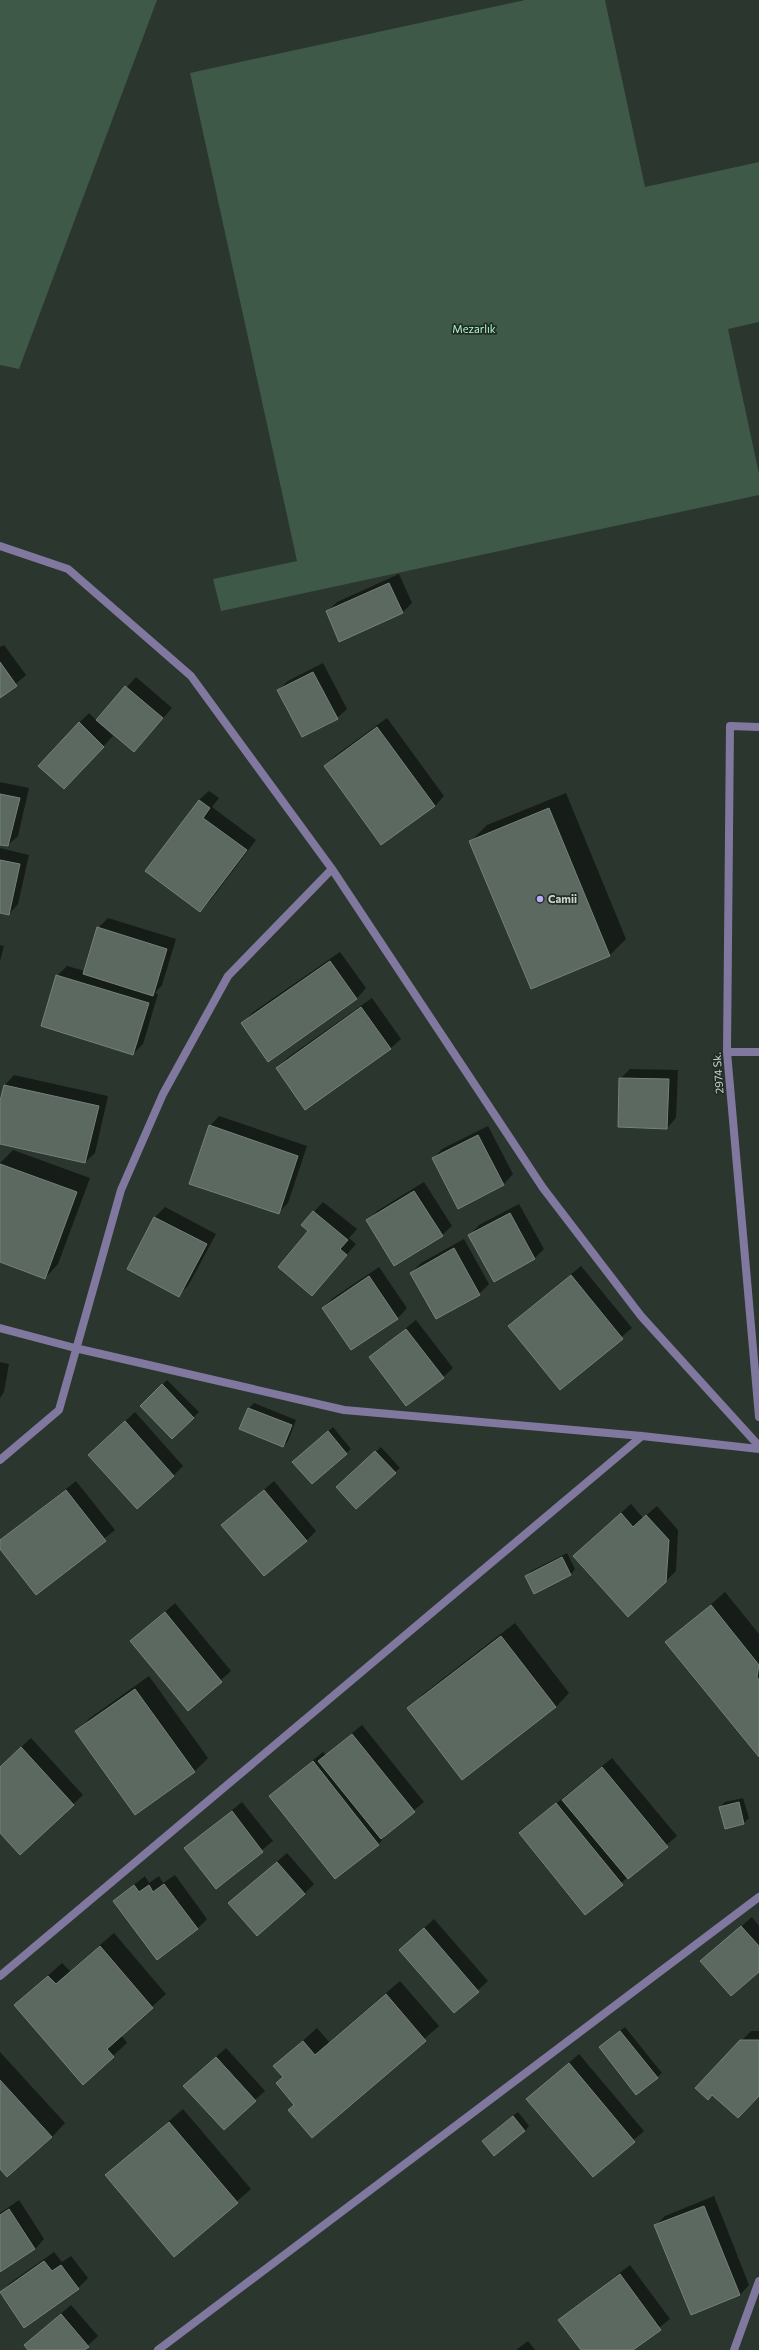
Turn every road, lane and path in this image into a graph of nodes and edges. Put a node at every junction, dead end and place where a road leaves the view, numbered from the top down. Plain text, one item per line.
1 (0, 546) edge
2 (759, 727) edge
3 (332, 869) junction
4 (727, 1052) junction
5 (759, 1052) edge
6 (0, 1328) edge
7 (75, 1348) junction
8 (759, 1417) edge
9 (642, 1436) junction
10 (759, 1447) edge
11 (0, 1460) edge
12 (759, 1897) edge
13 (0, 1976) edge
14 (759, 2281) edge
15 (158, 2350) edge
16 (734, 2350) edge

1 - 3 street
2 - 4 street, 2974 Sk.
3 - 7 street
3 - 10 street
4 - 5 street
4 - 8 street, 2974 Sk.
6 - 7 street
7 - 9 street
7 - 11 street
9 - 10 street
9 - 13 street
12 - 15 street
14 - 16 street

